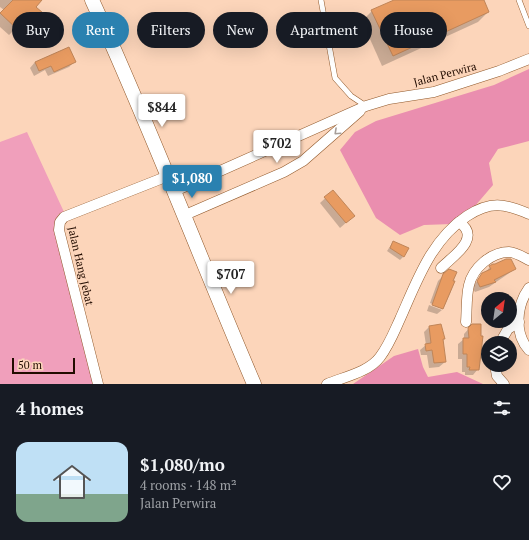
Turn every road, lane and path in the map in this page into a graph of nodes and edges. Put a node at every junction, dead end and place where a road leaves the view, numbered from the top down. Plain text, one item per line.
1 (92, 0) edge
2 (100, 0) edge
3 (321, 0) edge
4 (519, 0) edge
5 (529, 26) edge
6 (529, 59) edge
7 (126, 75) junction
8 (366, 106) junction
9 (168, 176) junction
10 (175, 191) junction
11 (529, 214) edge
12 (185, 215) junction
13 (459, 222) junction
14 (529, 260) edge
15 (441, 268) dead end
16 (529, 288) edge
17 (466, 322) dead end
18 (519, 322) junction
19 (504, 336) edge
20 (529, 350) edge
21 (496, 372) edge
22 (98, 384) edge
23 (254, 384) edge
24 (327, 384) edge
25 (504, 384) edge

1 - 7 main road
2 - 7 main road
3 - 8 lane
4 - 5 lane
6 - 8 street, Jalan Perwira
7 - 9 main road
8 - 10 street, Jalan Perwira
8 -> 12 street, Jalan Perwira
9 - 10 main road
9 - 22 street, Jalan Hang Jebat
10 - 12 main road
11 - 13 street
12 - 23 main road
13 - 15 street
13 - 24 street
14 - 17 street
16 - 18 street
18 - 19 street
18 - 20 street
21 - 25 street

